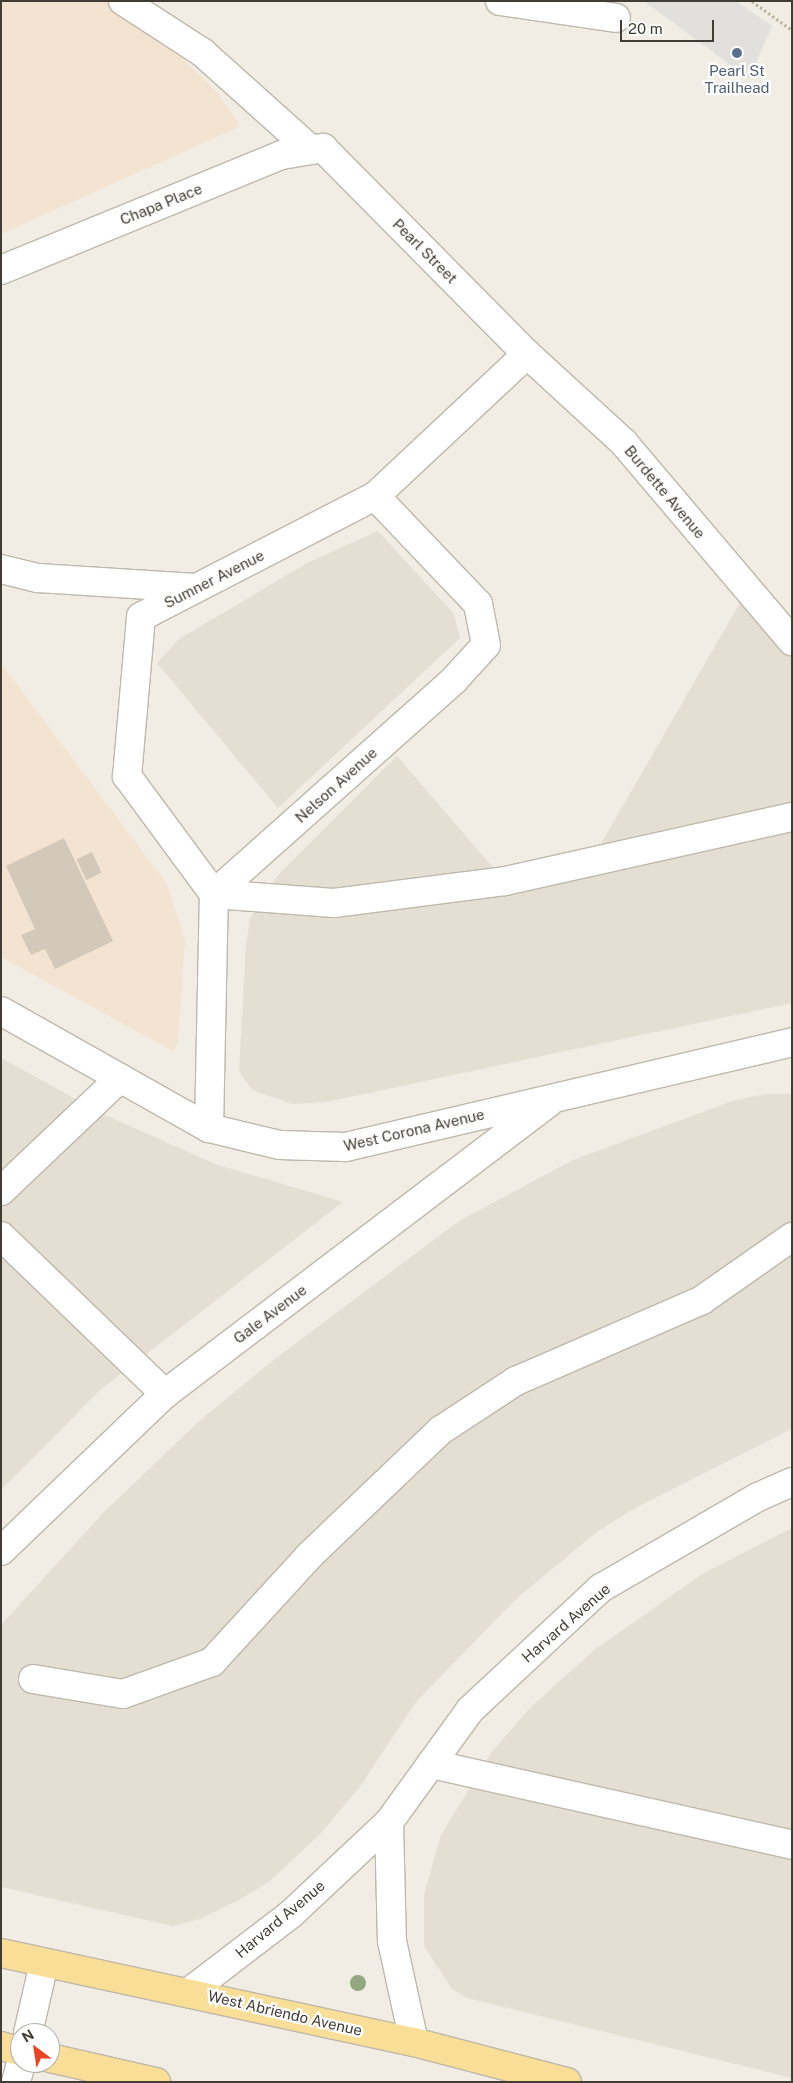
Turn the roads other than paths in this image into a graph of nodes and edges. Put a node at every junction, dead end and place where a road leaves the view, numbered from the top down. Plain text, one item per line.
1 (123, 1) edge
2 (500, 1) edge
3 (616, 18) dead end
4 (317, 149) junction
5 (1, 270) edge
6 (527, 354) junction
7 (375, 496) junction
8 (1, 569) edge
9 (196, 588) junction
10 (792, 641) edge
11 (792, 817) edge
12 (214, 894) junction
13 (1, 1011) edge
14 (792, 1042) edge
15 (120, 1078) junction
16 (556, 1097) junction
17 (209, 1128) junction
18 (1, 1190) edge
19 (1, 1236) edge
20 (792, 1237) edge
21 (165, 1394) junction
22 (792, 1482) edge
23 (1, 1552) edge
24 (33, 1679) dead end
25 (431, 1764) junction
26 (389, 1822) junction
27 (792, 1845) edge
28 (1, 1953) edge
29 (44, 1963) junction
30 (189, 1992) junction
31 (30, 2023) edge
32 (414, 2042) junction
33 (60, 2060) edge
34 (156, 2082) edge
35 (567, 2082) edge

1 - 4 street, Pearl Street
2 - 3 street
4 - 5 street, Chapa Place
4 - 6 street, Pearl Street
6 - 7 street, Sumner Avenue
6 - 10 street, Burdette Avenue
7 - 9 street, Sumner Avenue
7 - 12 street, Nelson Avenue
8 - 9 street
9 - 12 street, Sumner Avenue
11 - 12 street
12 - 17 street
13 - 15 street, West Corona Avenue
14 - 16 street, West Corona Avenue
15 - 17 street, West Corona Avenue
15 - 18 street
16 - 17 street, West Corona Avenue
16 - 21 street, Gale Avenue
19 - 21 street
20 - 24 street
21 - 23 street, Gale Avenue
22 - 25 street, Harvard Avenue
25 - 26 street, Harvard Avenue
25 - 27 street
26 - 30 street, Harvard Avenue
26 - 32 street
28 - 29 main road, West Abriendo Avenue
29 - 30 main road, West Abriendo Avenue
29 - 31 street
30 - 32 main road, West Abriendo Avenue
32 - 35 main road, West Abriendo Avenue
33 - 34 main road

